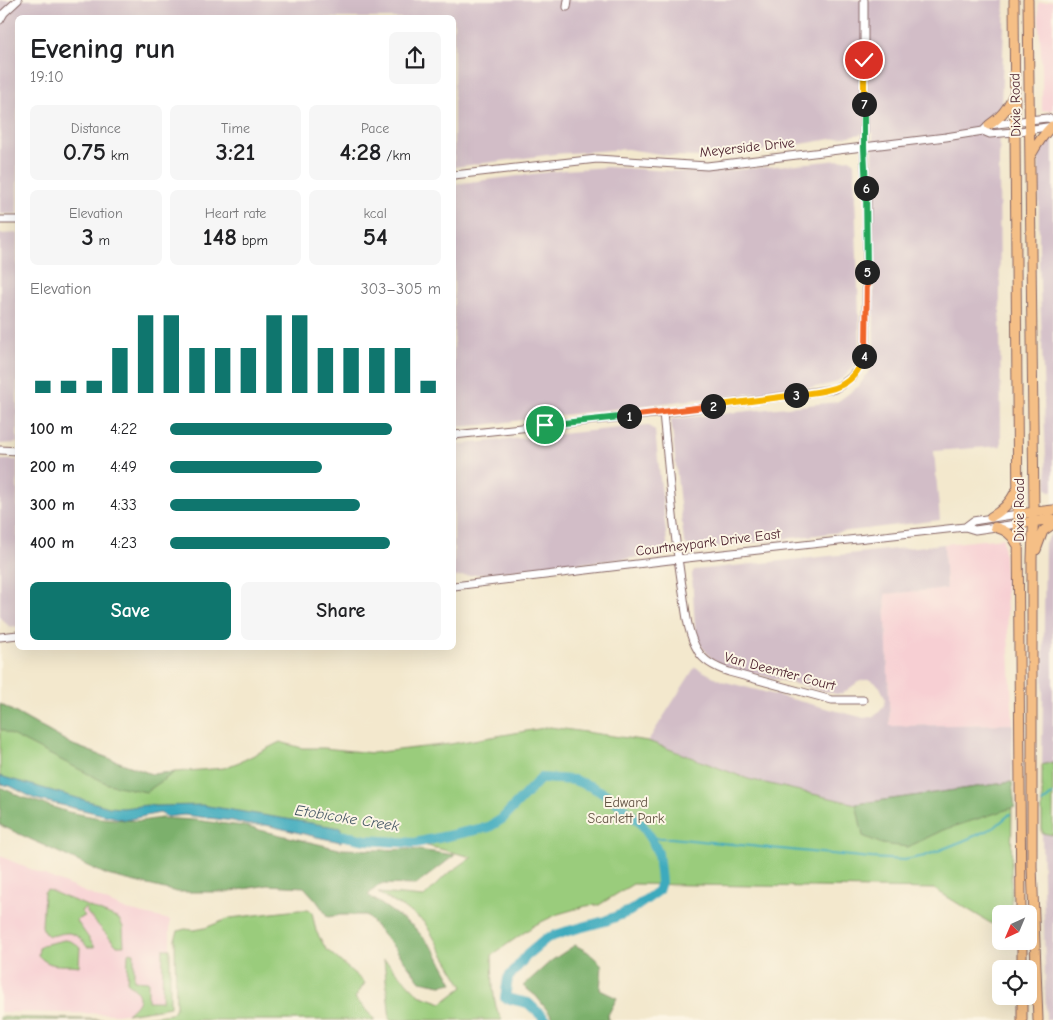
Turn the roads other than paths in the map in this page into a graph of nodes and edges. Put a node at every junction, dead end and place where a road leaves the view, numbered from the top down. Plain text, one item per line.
1 (18, 0) edge
2 (864, 0) edge
3 (1014, 0) edge
4 (1028, 0) edge
5 (0, 20) edge
6 (1014, 93) junction
7 (1014, 122) junction
8 (1029, 124) junction
9 (1053, 124) edge
10 (986, 128) junction
11 (1014, 132) junction
12 (864, 147) junction
13 (1030, 158) junction
14 (456, 175) edge
15 (0, 220) edge
16 (15, 220) edge
17 (663, 413) junction
18 (456, 435) edge
19 (0, 450) edge
20 (15, 451) edge
21 (1017, 489) junction
22 (1033, 490) junction
23 (1053, 510) edge
24 (1018, 514) junction
25 (1034, 517) junction
26 (991, 518) junction
27 (1053, 519) edge
28 (1018, 524) junction
29 (1053, 524) edge
30 (965, 527) junction
31 (995, 527) junction
32 (1018, 544) junction
33 (678, 559) junction
34 (1032, 560) junction
35 (456, 586) edge
36 (15, 635) edge
37 (0, 637) edge
38 (863, 700) dead end
39 (1020, 785) junction
40 (1032, 786) junction
41 (1021, 866) junction
42 (1032, 866) junction
43 (1021, 905) edge
44 (1022, 1005) edge
45 (1022, 1020) edge
46 (1038, 1020) edge

1 - 5 street
2 - 12 street
3 - 6 main road, Dixie Road
4 - 8 main road, Dixie Road
6 - 7 main road, Dixie Road
6 - 10 main road
7 - 8 street, Meyerside Drive
7 - 10 street, Meyerside Drive
7 - 11 main road, Dixie Road
8 - 9 street, Meyerside Drive
8 - 11 street, Meyerside Drive
8 - 13 main road, Dixie Road
9 - 13 main road
10 - 11 street, Meyerside Drive
10 - 12 street, Meyerside Drive
11 - 21 main road, Dixie Road
12 - 14 street, Meyerside Drive
12 - 17 street
13 - 22 main road, Dixie Road
15 - 16 street
17 - 18 street
17 - 33 street, Van Deemter Court
19 - 20 street
21 - 24 main road, Dixie Road
21 - 26 main road
22 - 23 main road
22 - 25 main road, Dixie Road
23 - 25 main road, Courtneypark Drive East
24 - 25 main road, Courtneypark Drive East
24 - 26 street, Courtneypark Drive East
24 - 28 main road, Dixie Road
25 - 27 main road, Courtneypark Drive East
25 - 28 main road, Courtneypark Drive East
25 - 34 main road, Dixie Road
26 - 30 street, Courtneypark Drive East
28 - 31 street, Courtneypark Drive East
28 - 32 main road, Dixie Road
29 - 34 main road
30 - 31 street, Courtneypark Drive East
30 - 33 street, Courtneypark Drive East
31 - 32 main road
32 - 39 main road, Dixie Road
33 - 35 street, Courtneypark Drive East
33 - 38 street, Van Deemter Court
34 - 40 main road, Dixie Road
36 - 37 street
39 - 40 main road
39 - 41 main road, Dixie Road
40 - 42 main road, Dixie Road
41 - 42 main road
41 - 43 main road, Dixie Road
42 - 46 main road, Dixie Road
44 - 45 main road

